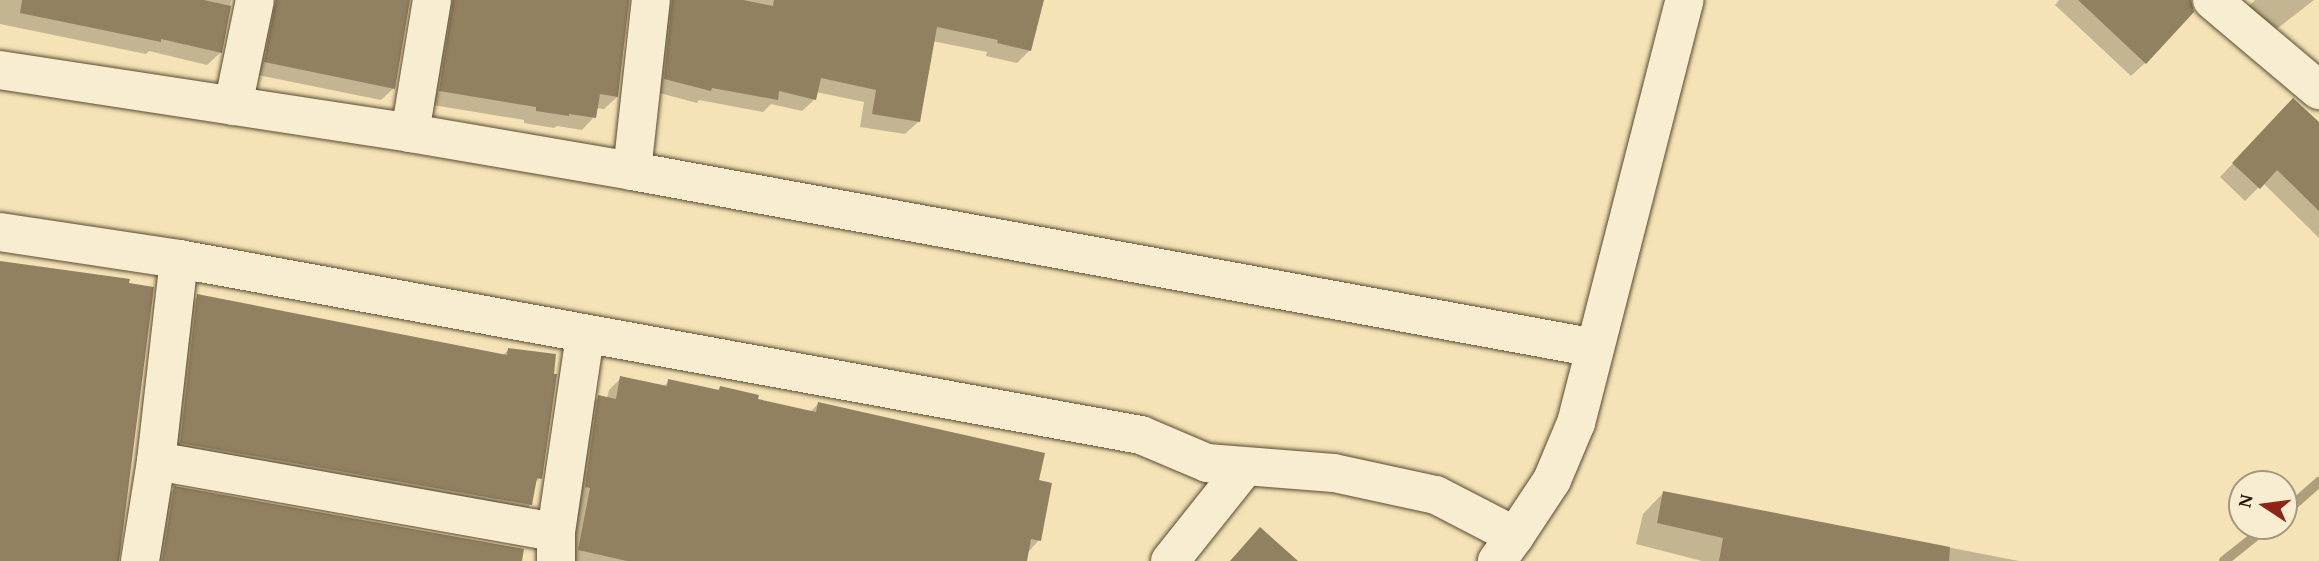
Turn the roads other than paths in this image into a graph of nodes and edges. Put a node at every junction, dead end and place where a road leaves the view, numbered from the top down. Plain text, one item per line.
1 (255, 0) edge
2 (432, 0) edge
3 (652, 0) edge
4 (1685, 0) edge
5 (2213, 0) edge
6 (0, 71) edge
7 (2319, 90) edge
8 (233, 106) junction
9 (410, 132) junction
10 (632, 171) junction
11 (0, 232) edge
12 (179, 259) junction
13 (585, 335) junction
14 (1595, 348) junction
15 (156, 461) junction
16 (1245, 467) junction
17 (1506, 548) edge
18 (557, 554) edge
19 (140, 561) edge
20 (1170, 561) edge

1 - 8 street
2 - 9 street
3 - 10 street
4 - 14 street
5 - 7 street
6 - 8 street
8 - 9 street
9 - 10 street
10 - 14 street
11 - 12 street
12 - 13 street
12 - 15 street
13 - 16 street
13 - 18 street
14 - 17 street
15 - 18 street
15 - 19 street
16 - 17 street
16 - 20 street

